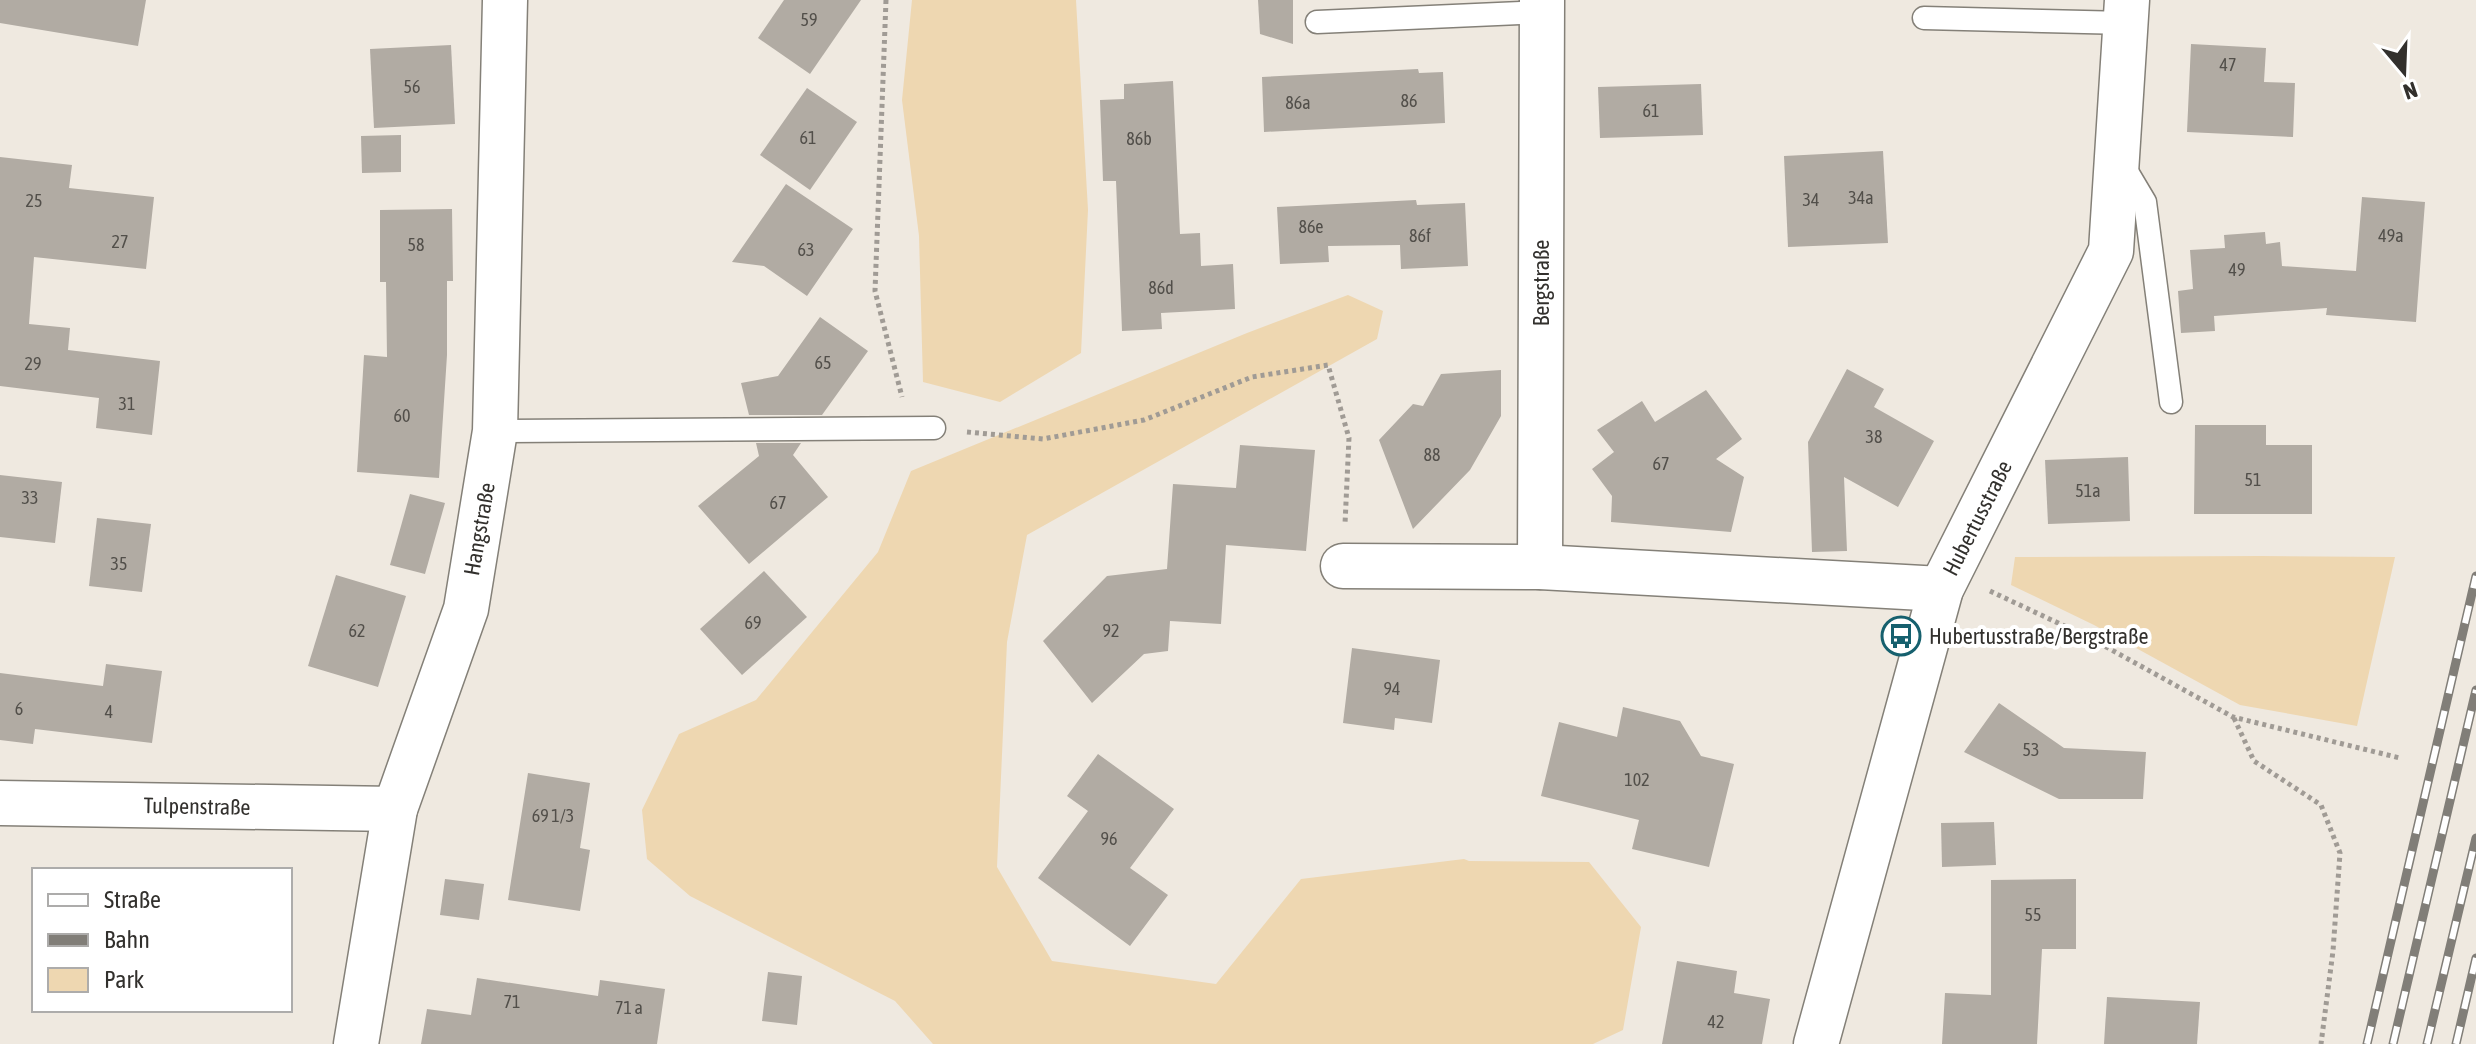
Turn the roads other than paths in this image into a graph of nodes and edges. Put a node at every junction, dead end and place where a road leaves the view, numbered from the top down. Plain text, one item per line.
1 (505, 0) edge
2 (1542, 6) edge
3 (2127, 11) edge
4 (1924, 18) dead end
5 (1317, 22) dead end
6 (2116, 154) junction
7 (2171, 402) dead end
8 (934, 428) road end
9 (495, 431) junction
10 (1343, 566) road end
11 (1540, 567) junction
12 (1941, 589) junction
13 (0, 803) edge
14 (395, 809) junction
15 (356, 1044) edge
16 (1816, 1044) edge

1 - 9 street, Hangstraße
2 - 5 lane
2 - 11 street, Bergstraße
3 - 4 lane
3 - 6 street, Hubertusstraße
6 - 7 lane
6 - 12 street, Hubertusstraße
8 - 9 lane
9 - 14 street, Hangstraße
10 - 11 street
11 - 12 street
12 - 16 street, Hubertusstraße
13 - 14 street, Tulpenstraße
14 - 15 street, Hangstraße

